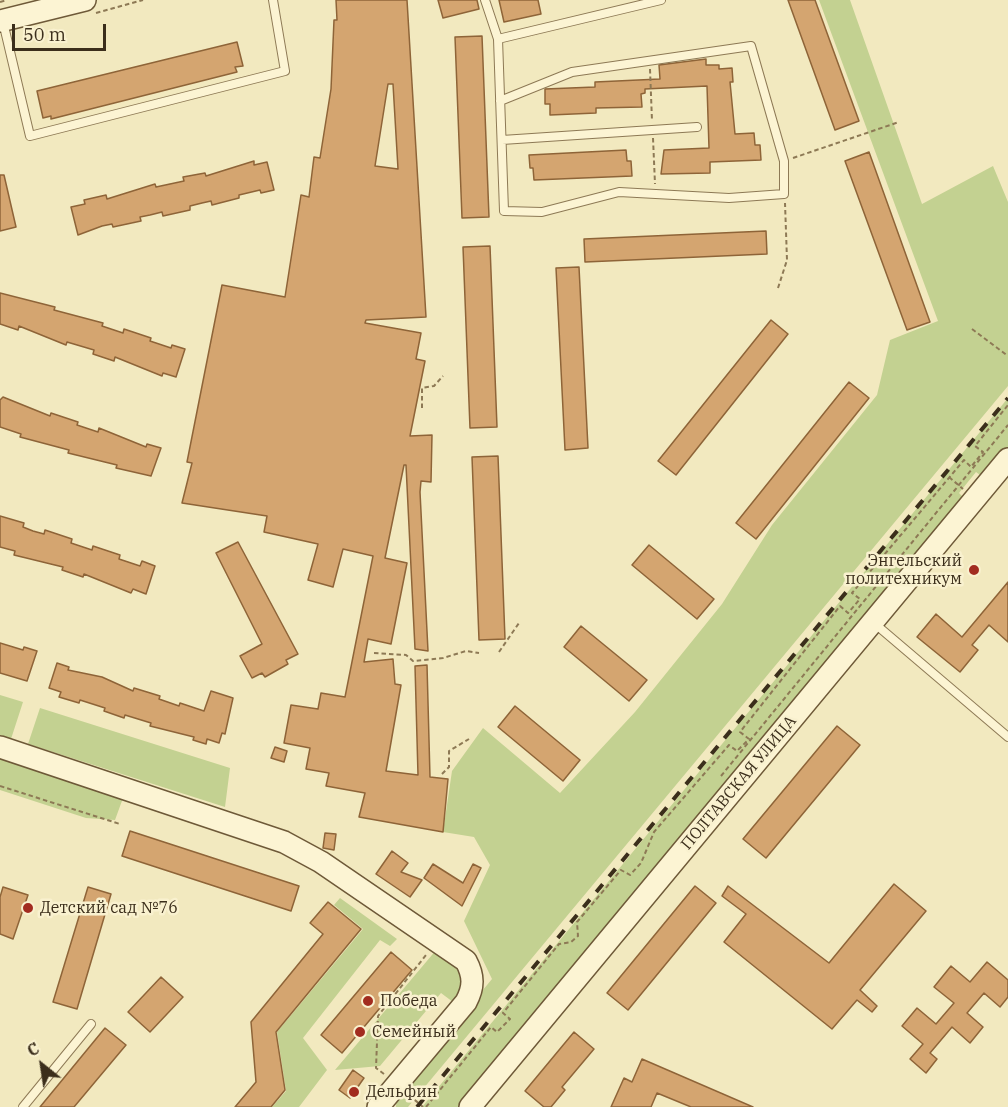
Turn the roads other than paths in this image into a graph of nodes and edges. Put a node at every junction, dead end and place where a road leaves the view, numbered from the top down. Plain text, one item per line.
1 (85, 0) edge
2 (273, 0) edge
3 (485, 0) edge
4 (661, 0) edge
5 (2, 11) edge
6 (498, 39) junction
7 (500, 101) junction
8 (697, 127) dead end
9 (502, 140) junction
10 (1008, 459) edge
11 (873, 623) junction
12 (1008, 736) edge
13 (0, 747) edge
14 (91, 1024) dead end
15 (23, 1107) edge
16 (378, 1107) edge
17 (470, 1107) edge

1 - 5 street
2 - 5 lane
3 - 6 lane
4 - 6 lane
6 - 7 lane
7 - 9 lane
7 - 9 lane
8 - 9 lane
10 - 11 street, ПОЛТАВСКАЯ УЛИЦА
11 - 12 lane
11 - 17 street, ПОЛТАВСКАЯ УЛИЦА
13 - 16 street
14 - 15 lane

